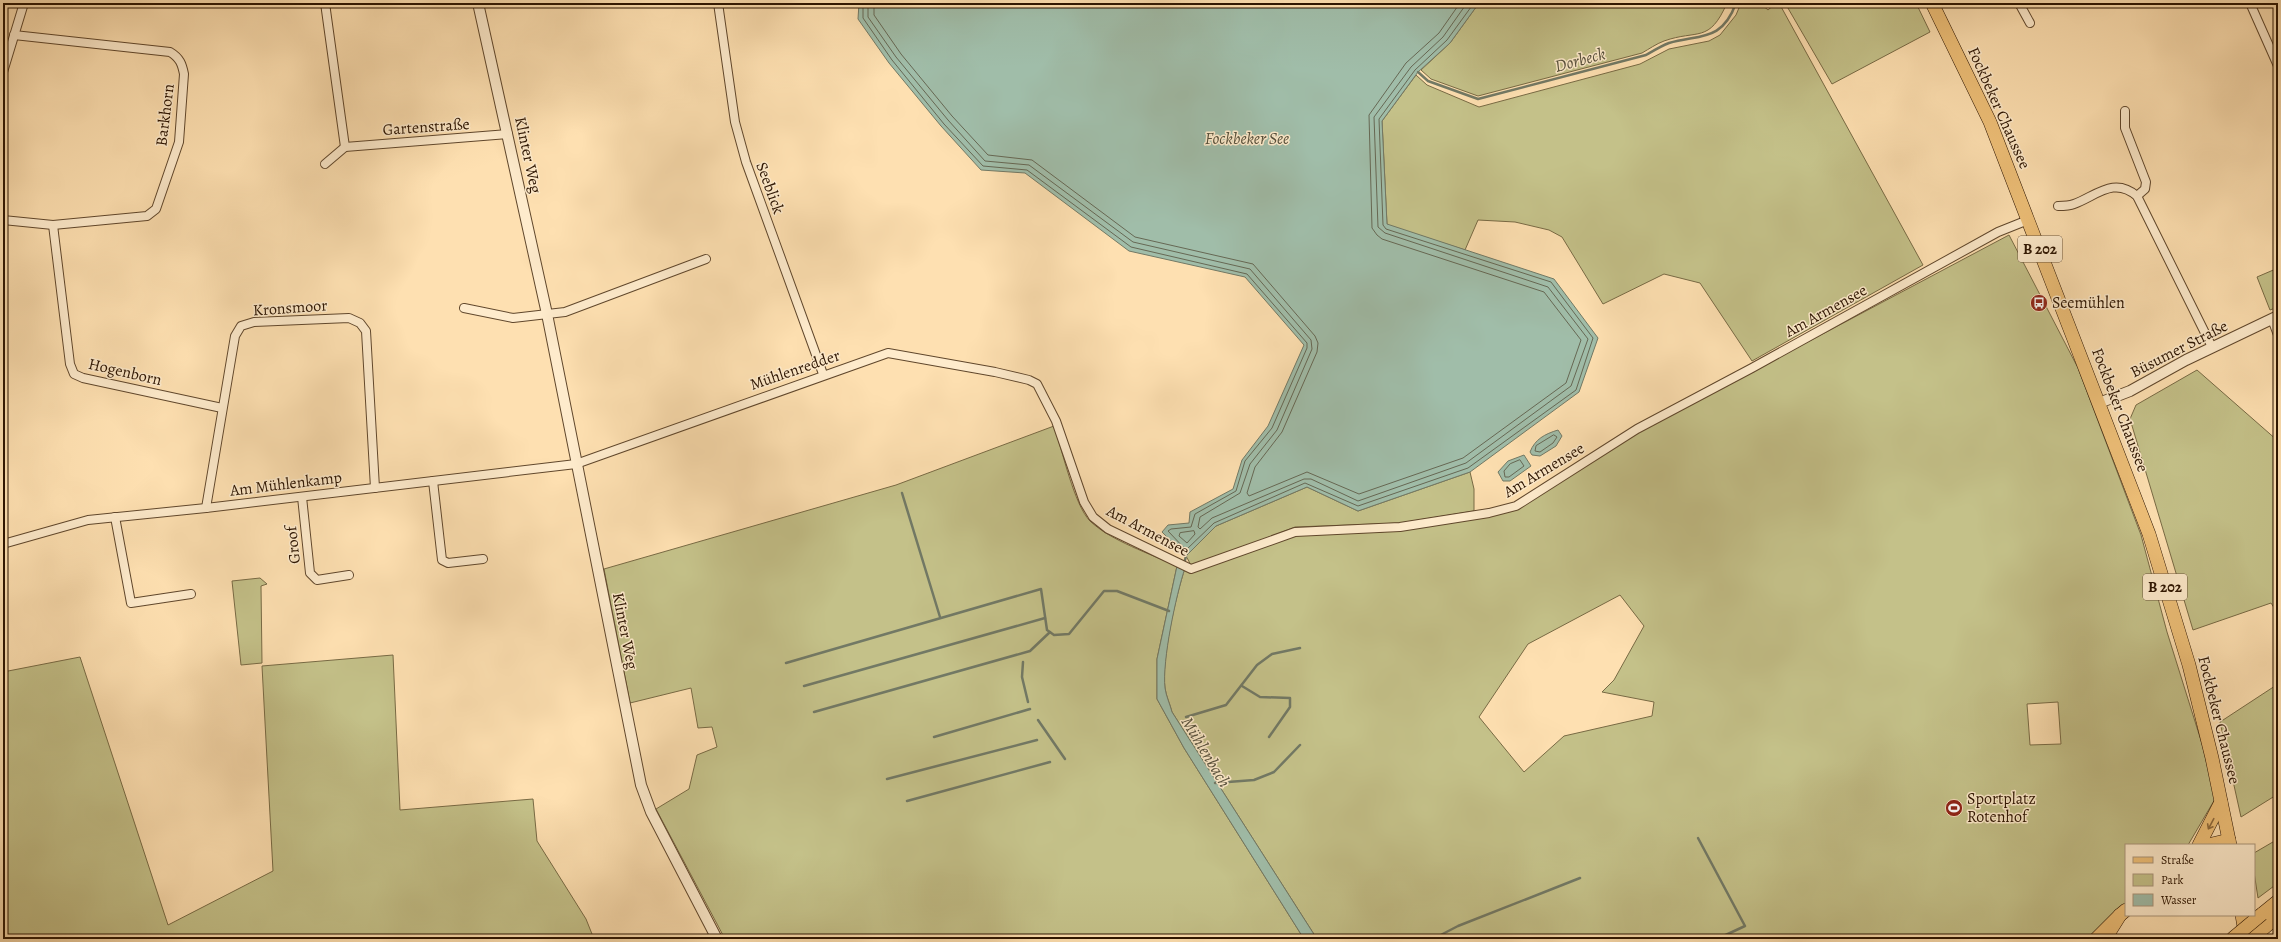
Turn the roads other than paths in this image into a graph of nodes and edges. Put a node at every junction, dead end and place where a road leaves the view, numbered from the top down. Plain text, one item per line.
1 (24, 3) edge
2 (324, 3) edge
3 (478, 3) edge
4 (718, 3) edge
5 (1932, 3) edge
6 (2019, 3) edge
7 (2250, 3) edge
8 (2030, 23) dead end
9 (14, 35) junction
10 (2278, 66) edge
11 (3, 72) edge
12 (2125, 111) dead end
13 (508, 134) junction
14 (345, 147) junction
15 (325, 164) dead end
16 (2136, 196) junction
17 (2058, 206) dead end
18 (3, 220) edge
19 (2028, 220) junction
20 (53, 225) junction
21 (706, 259) dead end
22 (464, 308) dead end
23 (547, 314) junction
24 (2275, 318) edge
25 (2278, 335) edge
26 (2212, 347) junction
27 (823, 374) junction
28 (1029, 380) joint
29 (2099, 403) junction
30 (222, 408) junction
31 (576, 464) junction
32 (433, 481) junction
33 (375, 488) junction
34 (302, 497) junction
35 (206, 508) junction
36 (115, 517) junction
37 (3, 544) edge
38 (483, 559) dead end
39 (349, 575) dead end
40 (191, 594) dead end
41 (2221, 802) junction
42 (2229, 843) edge
43 (2200, 844) edge
44 (2218, 844) edge
45 (2278, 901) edge
46 (2123, 912) edge
47 (2242, 916) edge
48 (2278, 916) edge
49 (2264, 920) junction
50 (717, 939) edge
51 (2096, 939) edge
52 (2105, 939) edge
53 (2232, 939) edge
54 (2246, 939) edge
55 (2251, 939) edge

1 - 9 street
2 - 14 street
3 - 13 street, Klinter Weg
4 - 27 street, Seeblick
5 - 19 main road, Fockbeker Chaussee / B 202
6 - 8 street
7 - 10 street
9 - 11 street
9 - 20 street, Barkhorn
12 - 16 street
13 - 14 street, Gartenstraße
13 - 23 street, Klinter Weg
14 - 15 street
16 - 17 street
16 - 26 street
18 - 20 street, Barkhorn
19 - 28 street, Am Armensee
19 - 29 main road, Fockbeker Chaussee / B 202
20 - 30 street, Hogenborn
21 - 23 street
22 - 23 street
23 - 31 street, Klinter Weg
24 - 25 street, Büsumer Straße
24 - 26 street, Büsumer Straße
26 - 29 street, Büsumer Straße
27 - 28 street, Mühlenredder
27 - 31 street, Mühlenredder
29 - 41 main road, Fockbeker Chaussee / B 202
30 - 33 street, Kronsmoor
30 - 35 street, Kronsmoor
31 - 32 street, Am Mühlenkamp
31 - 50 street, Klinter Weg
32 - 33 street, Am Mühlenkamp
32 - 38 street
33 - 34 street, Am Mühlenkamp
34 - 35 street, Am Mühlenkamp
34 - 39 street, Groof
35 - 36 street, Am Mühlenkamp
36 - 37 street, Am Mühlenkamp
36 - 40 street
41 - 42 main road, Fockbeker Chaussee / B 202
41 -> 43 main road
42 - 44 main road
45 - 49 main road
46 - 51 main road
46 - 52 main road
47 - 54 main road
48 - 49 main road
49 - 53 main road, bridge
49 - 55 main road

